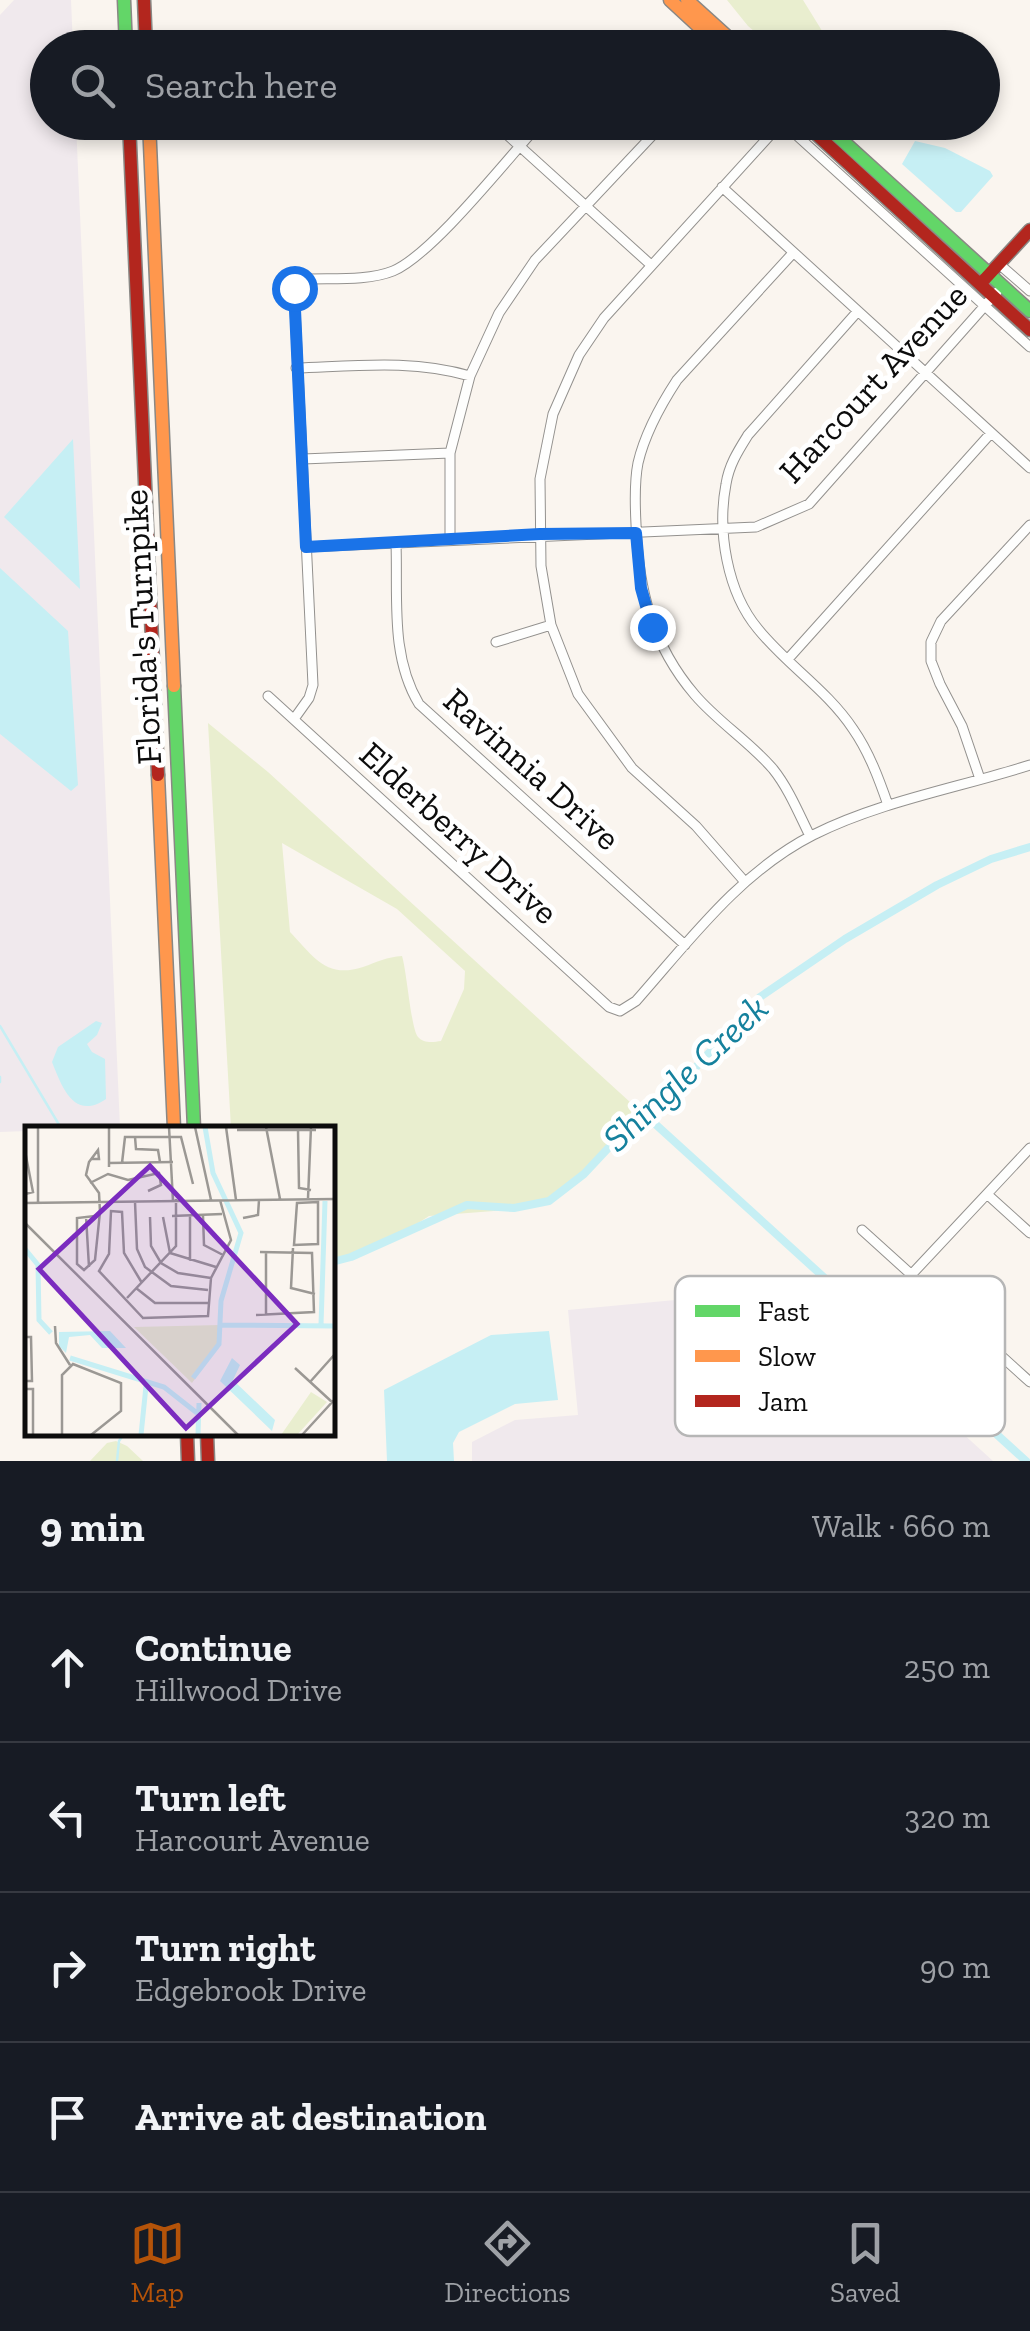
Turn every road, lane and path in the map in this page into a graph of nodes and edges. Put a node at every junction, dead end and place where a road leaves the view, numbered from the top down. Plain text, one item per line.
1 (124, 0) edge
2 (144, 0) edge
3 (670, 0) edge
4 (687, 0) edge
5 (125, 30) edge
6 (145, 30) edge
7 (702, 30) edge
8 (720, 30) edge
9 (131, 140) edge
10 (151, 140) edge
11 (512, 140) edge
12 (525, 140) edge
13 (647, 140) edge
14 (766, 140) edge
15 (804, 140) edge
16 (823, 140) edge
17 (834, 140) edge
18 (842, 140) edge
19 (519, 146) junction
20 (864, 160) junction
21 (722, 188) junction
22 (584, 205) junction
23 (1030, 230) edge
24 (793, 253) junction
25 (651, 265) junction
26 (995, 269) junction
27 (980, 285) junction
28 (1030, 292) edge
29 (993, 296) junction
30 (1030, 311) edge
31 (858, 312) junction
32 (1030, 330) edge
33 (1030, 348) edge
34 (296, 368) junction
35 (925, 372) junction
36 (470, 376) junction
37 (991, 433) junction
38 (450, 453) junction
39 (302, 459) junction
40 (1030, 468) edge
41 (1030, 524) edge
42 (724, 526) junction
43 (636, 533) junction
44 (540, 534) junction
45 (450, 540) junction
46 (396, 543) junction
47 (306, 547) junction
48 (551, 625) junction
49 (496, 642) dead end
50 (788, 658) junction
51 (268, 696) dead end
52 (294, 719) junction
53 (1030, 764) edge
54 (980, 779) junction
55 (888, 805) junction
56 (810, 836) junction
57 (745, 882) junction
58 (685, 945) junction
59 (174, 1126) edge
60 (194, 1126) edge
61 (1030, 1148) edge
62 (988, 1195) junction
63 (862, 1230) dead end
64 (1030, 1234) edge
65 (912, 1275) joint
66 (1005, 1359) edge
67 (1030, 1382) edge
68 (186, 1436) edge
69 (206, 1436) edge
70 (188, 1461) edge
71 (208, 1461) edge

1 - 5 main road
2 - 6 main road
3 - 7 main road
4 - 8 main road
9 - 59 main road, Florida's Turnpike
10 - 60 main road, Florida's Turnpike
11 - 19 street
12 - 19 street
13 - 22 street
14 - 21 street
15 - 29 street
16 - 27 main road
17 - 20 main road
18 - 20 main road
19 - 22 street
19 - 34 street
20 - 26 main road
21 - 24 street
21 - 25 street
22 - 25 street
22 - 36 street
23 - 26 main road, Harcourt Avenue
24 - 31 street
24 - 43 street
25 - 44 street
26 - 27 main road, Harcourt Avenue
26 - 28 street
26 - 29 main road
27 - 29 main road
29 - 30 main road
29 - 32 main road
29 - 33 street
29 - 35 street, Harcourt Avenue
31 - 35 street
31 - 42 street
34 - 36 street
34 - 39 street
35 - 37 street
35 - 42 street, Harcourt Avenue
36 - 38 street
37 - 40 street
37 - 50 street
38 - 39 street
38 - 45 street
39 - 47 street
41 - 54 street
42 - 43 street, Harcourt Avenue
42 - 50 street
43 - 44 street, Harcourt Avenue
43 - 56 street
44 - 45 street, Harcourt Avenue
44 - 48 street
45 - 46 street, Harcourt Avenue
46 - 47 street, Harcourt Avenue
46 - 58 street, Ravinnia Drive
47 - 52 street
48 - 49 street
48 - 57 street
50 - 55 street
51 - 52 street, Elderberry Drive
52 - 58 street, Elderberry Drive
53 - 54 street
54 - 55 street
55 - 56 street
56 - 57 street
57 - 58 street
61 - 62 street
62 - 64 street
62 - 65 street
63 - 65 street
66 - 67 street
68 - 70 main road
69 - 71 main road

